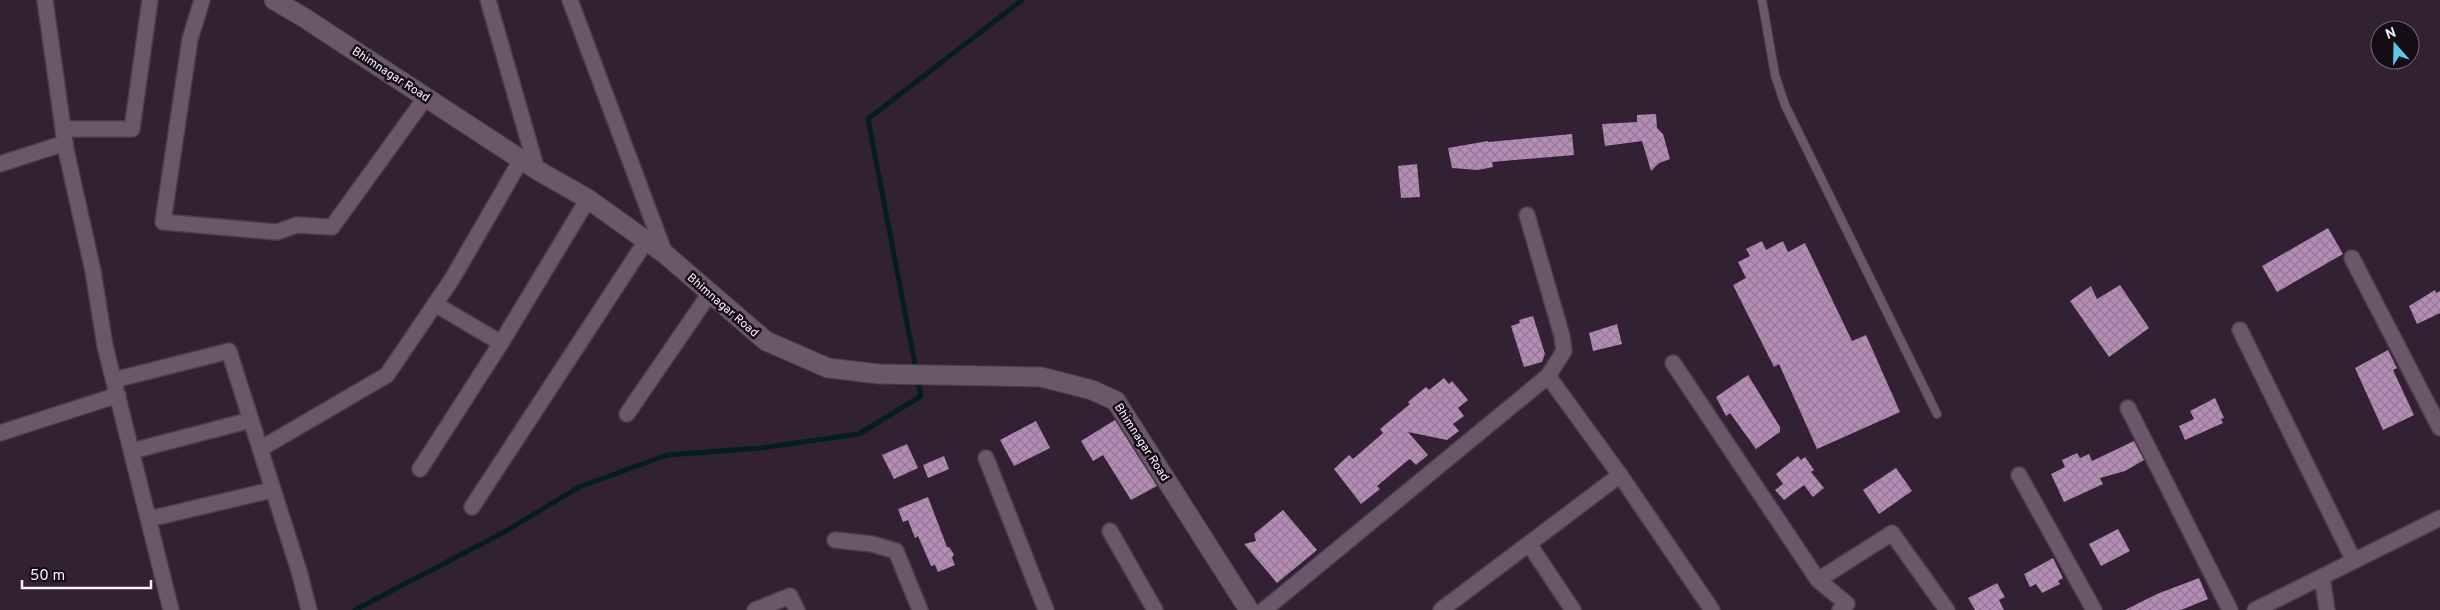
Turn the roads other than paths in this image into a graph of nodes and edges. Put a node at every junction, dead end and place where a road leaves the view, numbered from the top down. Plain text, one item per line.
1 (45, 0) edge
2 (150, 0) edge
3 (202, 0) edge
4 (274, 0) edge
5 (488, 0) edge
6 (570, 0) edge
7 (1762, 0) edge
8 (426, 97) junction
9 (64, 136) junction
10 (521, 160) junction
11 (0, 164) edge
12 (537, 170) junction
13 (588, 199) junction
14 (1527, 215) dead end
15 (646, 241) junction
16 (665, 254) junction
17 (2352, 258) dead end
18 (710, 293) junction
19 (434, 304) junction
20 (2240, 330) dead end
21 (501, 344) junction
22 (1673, 363) dead end
23 (1548, 376) junction
24 (114, 380) junction
25 (118, 395) junction
26 (2128, 408) dead end
27 (627, 414) dead end
28 (1937, 414) dead end
29 (251, 420) junction
30 (2440, 428) edge
31 (0, 433) edge
32 (260, 449) junction
33 (132, 451) junction
34 (986, 458) dead end
35 (420, 469) dead end
36 (1620, 475) junction
37 (2019, 475) dead end
38 (272, 490) junction
39 (472, 508) dead end
40 (2440, 518) edge
41 (149, 519) junction
42 (1110, 531) dead end
43 (835, 540) dead end
44 (1529, 544) junction
45 (2354, 561) junction
46 (2322, 577) junction
47 (1818, 580) junction
48 (171, 610) edge
49 (309, 610) edge
50 (755, 610) edge
51 (797, 610) edge
52 (920, 610) edge
53 (1046, 610) edge
54 (1155, 610) edge
55 (1249, 610) edge
56 (1264, 610) edge
57 (1442, 610) edge
58 (1573, 610) edge
59 (1712, 610) edge
60 (1840, 610) edge
61 (1947, 610) edge
62 (2094, 610) edge
63 (2230, 610) edge
64 (2255, 610) edge
65 (2327, 610) edge

1 - 9 street
2 - 9 street
3 - 8 street
4 - 8 street, Bhimnagar Road
5 - 12 street
6 - 16 street
7 - 28 lane
8 - 10 street, Bhimnagar Road
9 - 11 street
9 - 24 street
10 - 12 street, Bhimnagar Road
10 - 19 street
12 - 13 street, Bhimnagar Road
13 - 15 street, Bhimnagar Road
13 - 21 street
14 - 23 street
15 - 16 street, Bhimnagar Road
15 - 39 street
16 - 18 street, Bhimnagar Road
17 - 30 street
18 - 27 street
18 - 55 street, Bhimnagar Road
19 - 21 street
19 - 32 street
20 - 45 street
21 - 35 street
22 - 47 street
23 - 36 street
23 - 56 street
24 - 25 street
24 - 29 street
25 - 31 street
25 - 33 street
26 - 63 street
29 - 32 street
29 - 33 street
32 - 38 street
33 - 41 street
34 - 53 street
36 - 44 street
36 - 59 street
37 - 62 street
38 - 41 street
38 - 49 street
40 - 45 street
41 - 48 street
42 - 54 street
43 - 52 street
44 - 57 street
44 - 58 street
45 - 46 street
46 - 64 street
46 - 65 street
47 - 60 street
47 - 61 street
50 - 51 street

